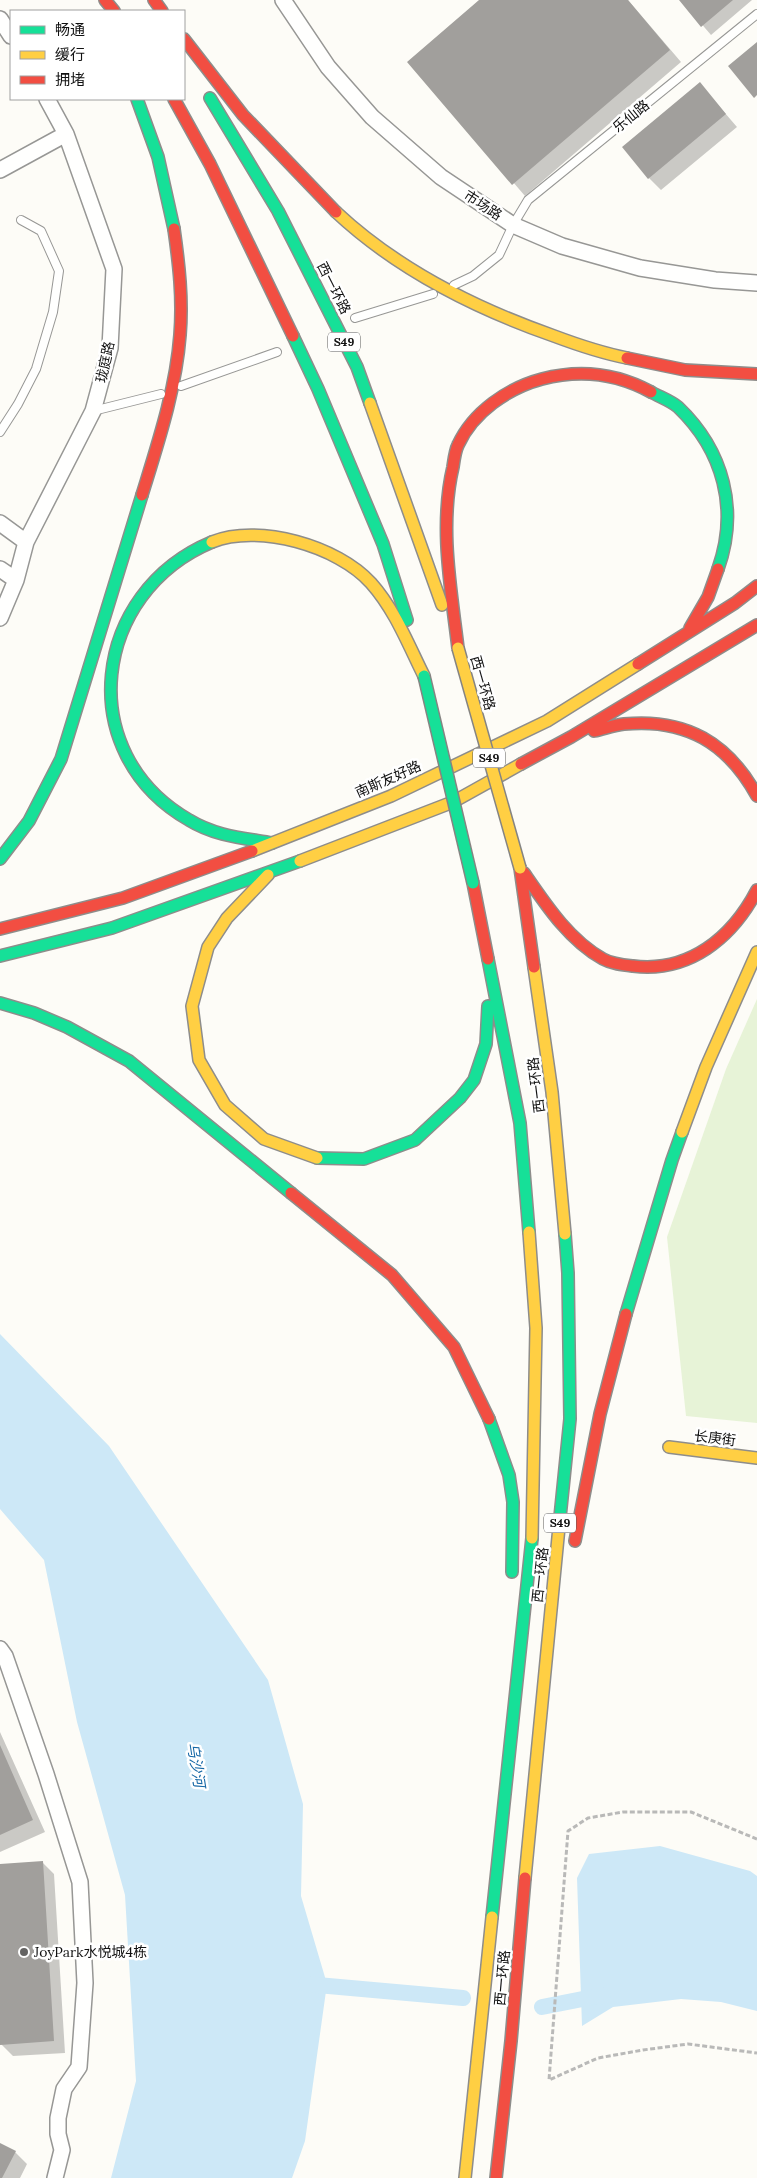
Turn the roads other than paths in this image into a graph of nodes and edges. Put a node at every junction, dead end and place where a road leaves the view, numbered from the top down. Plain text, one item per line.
1 (105, 0) edge
2 (283, 0) edge
3 (113, 10) edge
4 (757, 14) edge
5 (0, 19) edge
6 (10, 34) edge
7 (185, 40) edge
8 (205, 90) dead end
9 (48, 100) edge
10 (138, 100) edge
11 (175, 100) edge
12 (66, 134) junction
13 (0, 170) edge
14 (20, 220) dead end
15 (513, 224) junction
16 (757, 283) edge
17 (454, 284) dead end
18 (433, 294) dead end
19 (356, 318) dead end
20 (277, 352) dead end
21 (757, 374) edge
22 (181, 386) dead end
23 (160, 394) dead end
24 (93, 410) junction
25 (0, 432) edge
26 (0, 523) edge
27 (26, 542) junction
28 (0, 569) edge
29 (16, 580) junction
30 (757, 586) edge
31 (0, 618) edge
32 (757, 625) edge
33 (687, 633) junction
34 (458, 648) junction
35 (424, 676) junction
36 (571, 737) junction
37 (757, 796) edge
38 (274, 843) junction
39 (0, 859) edge
40 (520, 868) junction
41 (271, 872) junction
42 (473, 883) junction
43 (757, 890) edge
44 (0, 929) edge
45 (757, 952) edge
46 (0, 956) edge
47 (0, 1003) edge
48 (669, 1447) dead end
49 (757, 1458) edge
50 (572, 1557) dead end
51 (511, 1582) dead end
52 (510, 1631) dead end
53 (561, 1633) dead end
54 (0, 1649) edge
55 (506, 1790) junction
56 (531, 1804) junction
57 (55, 2178) edge
58 (465, 2178) edge
59 (496, 2178) edge

1 - 3 main road
2 - 15 street, 市场路
4 - 15 lane, 乐仙路
5 - 6 street
7 - 21 main road
8 - 34 main road, 西一环路 / S49
9 - 12 street, 珑庭路
10 - 39 main road
11 - 35 main road, 西一环路 / S49
12 - 13 street
12 - 24 street, 珑庭路
14 - 25 lane
15 - 16 street, 市场路
15 - 17 lane, 乐仙路
18 - 19 lane
20 - 22 lane
23 - 24 lane
24 - 27 street, 珑庭路
26 - 27 street
27 - 29 street, 珑庭路
28 - 29 street
29 - 31 street, 珑庭路
30 - 33 main road, 南斯友好路
32 - 36 main road
33 - 34 main road
33 - 38 main road, 南斯友好路
34 - 40 main road, 西一环路 / S49, bridge
35 - 38 main road
35 - 42 main road, 西一环路 / S49, bridge
36 - 37 main road
36 - 41 main road
38 - 44 main road, 南斯友好路
40 - 43 main road
40 - 56 main road, 西一环路 / S49
41 - 42 main road
41 - 46 main road
42 - 55 main road, 西一环路 / S49
45 - 50 main road
47 - 51 main road
48 - 49 main road, 长庚街
52 - 55 main road
53 - 56 main road
54 - 57 street
55 - 58 main road, 西一环路 / S49
56 - 59 main road, 西一环路 / S49

